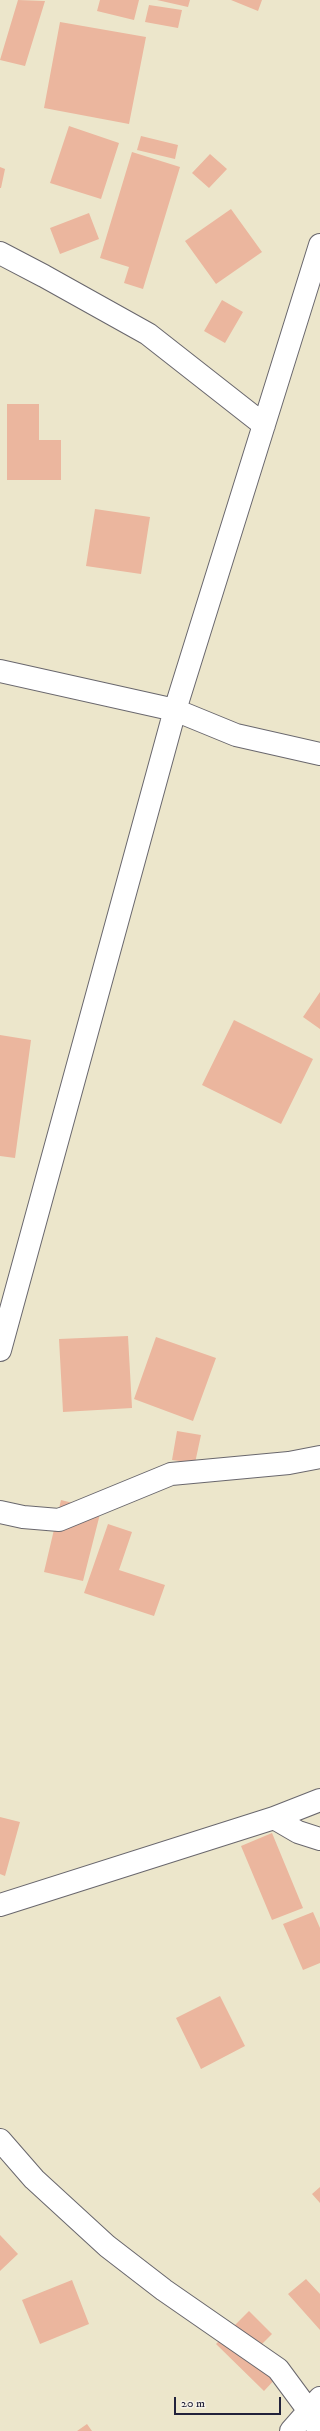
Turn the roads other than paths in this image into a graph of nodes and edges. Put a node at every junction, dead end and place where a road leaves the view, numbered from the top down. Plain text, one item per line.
1 (320, 245) edge
2 (0, 253) edge
3 (264, 425) junction
4 (0, 671) edge
5 (175, 710) junction
6 (320, 754) edge
7 (0, 1350) edge
8 (320, 1457) edge
9 (0, 1512) edge
10 (320, 1800) edge
11 (274, 1818) junction
12 (320, 1839) edge
13 (0, 1905) edge
14 (0, 2140) edge
15 (314, 2405) edge
16 (291, 2431) edge
17 (319, 2431) edge

1 - 3 street
2 - 3 street
3 - 5 street
4 - 5 street
5 - 6 street
5 - 7 street
8 - 9 street
10 - 11 street
11 - 12 street
11 - 13 street
14 - 15 street
15 - 16 street
15 - 17 street

